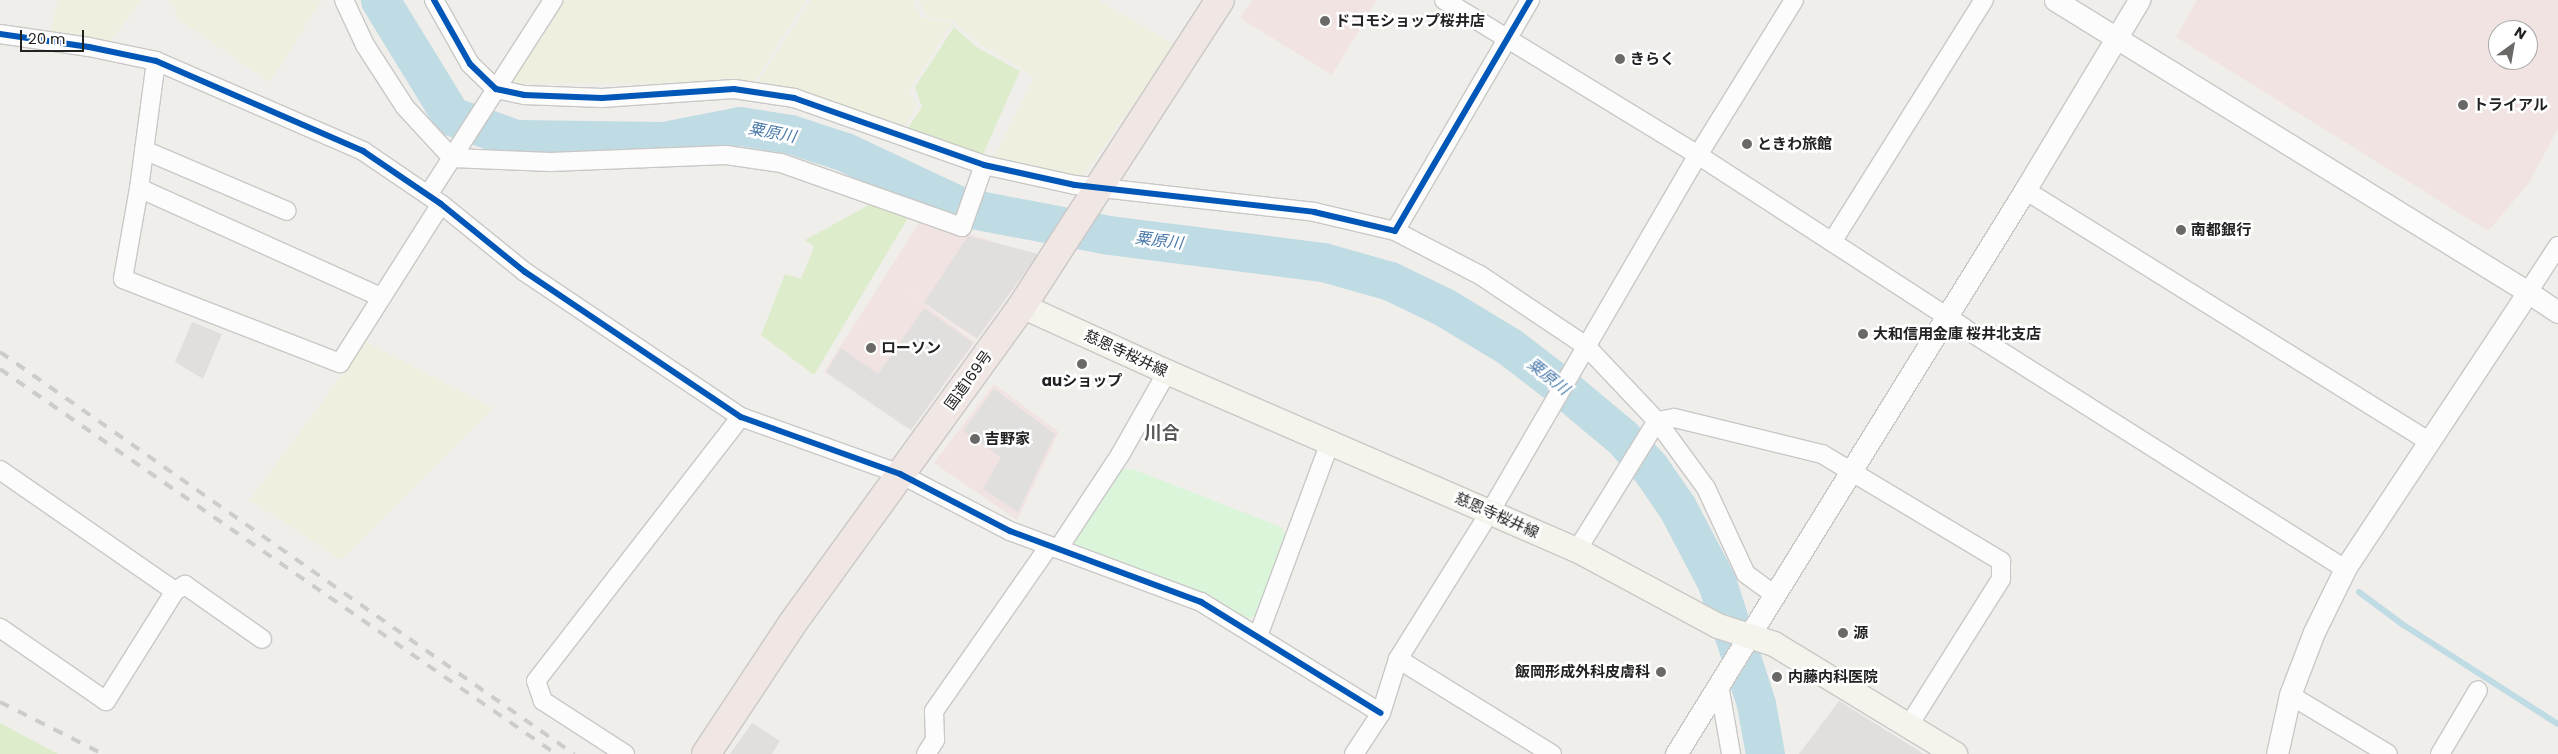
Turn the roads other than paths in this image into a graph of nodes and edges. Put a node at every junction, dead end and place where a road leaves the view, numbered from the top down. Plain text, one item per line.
1 (344, 0) edge
2 (434, 0) edge
3 (552, 0) edge
4 (1220, 0) edge
5 (1444, 0) edge
6 (1530, 0) edge
7 (1794, 0) edge
8 (1984, 0) edge
9 (2056, 0) edge
10 (2139, 0) edge
11 (0, 34) edge
12 (2118, 38) junction
13 (1507, 40) junction
14 (156, 62) junction
15 (495, 91) junction
16 (144, 150) junction
17 (454, 155) junction
18 (1698, 155) junction
19 (983, 168) junction
20 (139, 188) junction
21 (2025, 190) junction
22 (1095, 193) junction
23 (435, 200) junction
24 (286, 211) dead end
25 (1395, 231) junction
26 (1832, 242) junction
27 (2558, 246) edge
28 (2528, 292) junction
29 (380, 297) junction
30 (1022, 306) junction
31 (2558, 312) edge
32 (1947, 317) junction
33 (1583, 352) junction
34 (1167, 372) junction
35 (741, 417) junction
36 (1657, 421) junction
37 (2428, 441) junction
38 (1330, 442) junction
39 (1852, 469) junction
40 (0, 470) edge
41 (900, 474) junction
42 (1490, 512) junction
43 (1054, 547) junction
44 (1577, 550) junction
45 (2345, 569) junction
46 (175, 591) junction
47 (1771, 601) junction
48 (0, 628) edge
49 (1750, 634) junction
50 (1258, 636) junction
51 (262, 639) dead end
52 (1398, 659) junction
53 (1719, 685) junction
54 (2478, 690) dead end
55 (2290, 695) junction
56 (1381, 713) junction
57 (1909, 725) junction
58 (625, 754) edge
59 (706, 754) edge
60 (926, 754) edge
61 (1354, 754) edge
62 (1552, 754) edge
63 (1676, 754) edge
64 (1731, 754) edge
65 (1955, 754) edge
66 (2276, 754) edge
67 (2388, 754) edge
68 (2440, 754) edge

1 - 17 street
2 - 15 street
3 - 15 street
4 - 22 highway, 国道169号
5 - 13 street
6 - 13 street
7 - 18 street
8 - 26 street
9 - 12 street
10 - 12 street
11 - 14 street
12 - 21 street
12 - 28 street
13 - 18 street
13 - 25 street
14 - 16 street
14 - 23 street
15 - 17 street
15 - 19 street
16 - 20 street
16 - 24 street
17 - 19 street
17 - 23 street
18 - 26 street
18 - 33 street
19 - 22 street
20 - 29 street
20 - 29 street
21 - 32 street
21 - 37 street
22 - 25 street
22 - 30 highway, 国道169号
23 - 29 street
23 - 35 street
25 - 33 street
26 - 32 street
27 - 28 street
28 - 31 street
28 - 37 street
30 - 34 main road, 慈恩寺桜井線
30 - 41 highway, 国道169号
32 - 39 street
32 - 45 street
33 - 36 street
33 - 42 street
34 - 38 main road, 慈恩寺桜井線
34 - 43 street
35 - 41 street
35 - 58 street
36 - 39 street
36 - 44 street
36 - 47 street
37 - 45 street
38 - 42 main road, 慈恩寺桜井線
38 - 50 street
39 - 47 street
39 - 57 street
40 - 46 street
41 - 43 street
41 - 59 highway, 国道169号
42 - 44 main road, 慈恩寺桜井線
42 - 52 street
43 - 50 street
43 - 60 street
44 - 49 main road, 慈恩寺桜井線
45 - 55 street
46 - 48 street
46 - 51 street
47 - 49 street
49 - 53 street
49 - 57 main road, 慈恩寺桜井線
50 - 56 street
52 - 56 street
52 - 62 street
53 - 63 street
53 - 64 street
54 - 68 street
55 - 66 street
55 - 67 street
56 - 61 street
57 - 65 main road, 慈恩寺桜井線

